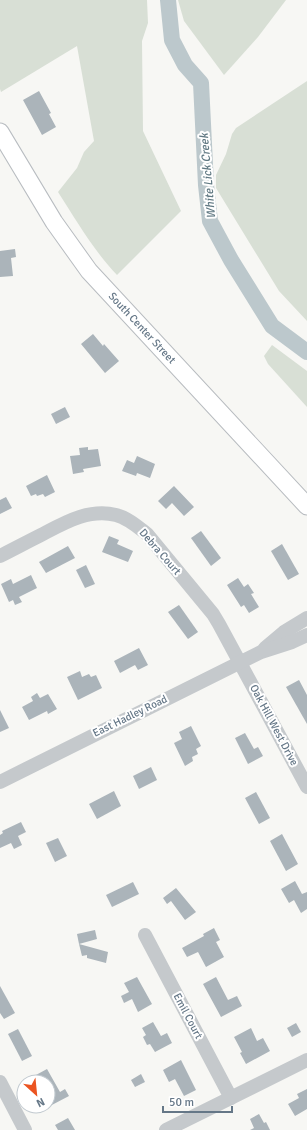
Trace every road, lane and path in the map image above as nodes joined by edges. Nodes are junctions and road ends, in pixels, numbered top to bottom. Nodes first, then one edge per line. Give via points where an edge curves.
1 (0, 132) edge
2 (307, 506) edge
3 (0, 556) edge
4 (307, 618) edge
5 (307, 635) edge
6 (261, 652) junction
7 (240, 662) junction
8 (301, 763) edge
9 (0, 782) edge
10 (307, 787) edge
11 (145, 935) dead end
12 (307, 1060) edge
13 (0, 1082) edge
14 (232, 1098) junction
15 (25, 1130) edge
16 (166, 1130) edge

1 - 2 main road, South Center Street via 54,222 89,271
3 - 7 street, Debra Court via 70,520 98,514 124,518 147,534 213,614
4 - 6 street, East Hadley Road via 284,632
5 - 6 street, East Hadley Road
6 - 7 street, East Hadley Road
7 - 8 street, Oak Hill West Drive
7 - 9 street, East Hadley Road
8 - 10 street, Oak Hill West Drive
11 - 14 street, Emil Court
12 - 14 street
13 - 15 street
14 - 16 street

